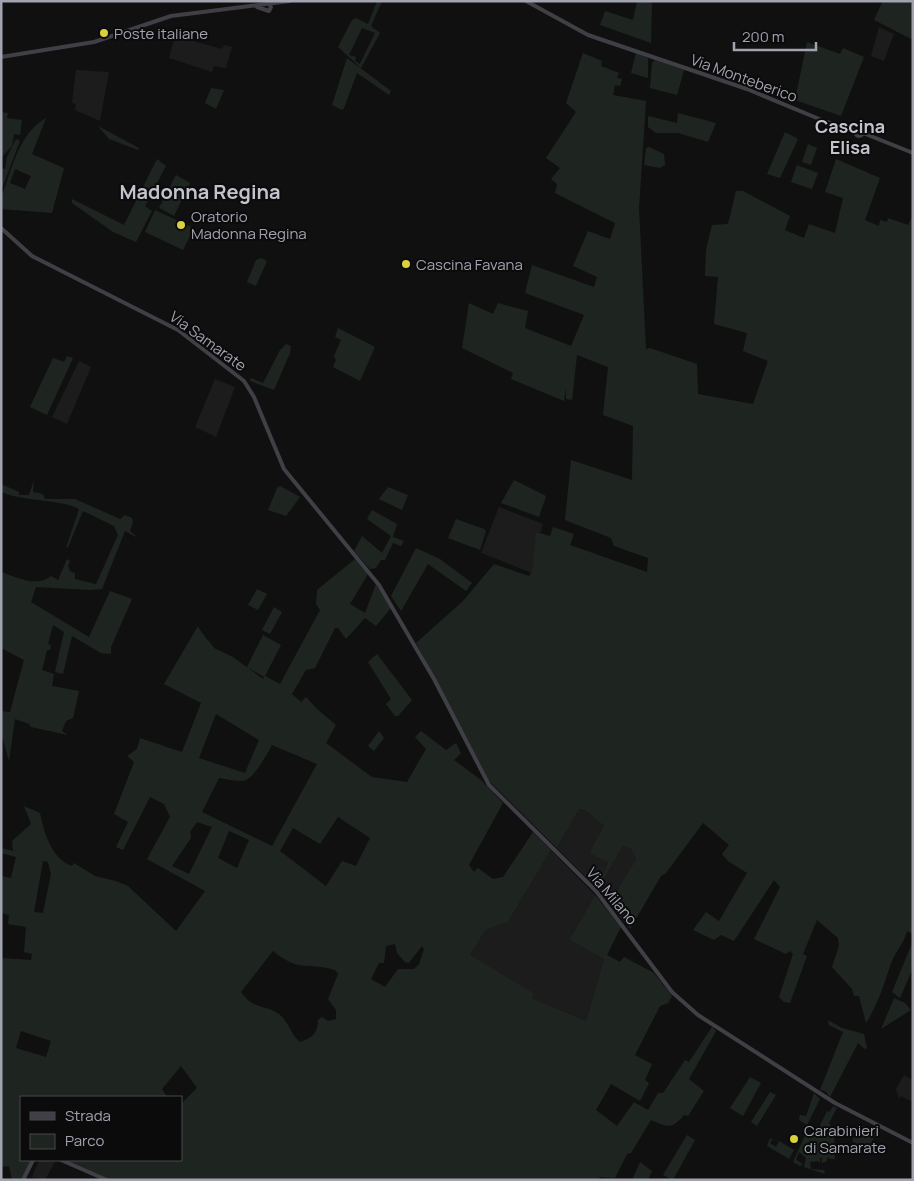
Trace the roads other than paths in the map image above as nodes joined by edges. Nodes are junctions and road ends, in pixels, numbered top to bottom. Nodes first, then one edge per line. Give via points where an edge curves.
1 (290, 1) edge
2 (526, 1) edge
3 (285, 2) edge
4 (268, 5) junction
5 (255, 6) junction
6 (1, 57) edge
7 (913, 153) edge
8 (1, 228) edge
9 (377, 581) joint
10 (913, 1143) edge
11 (32, 1161) edge
12 (63, 1161) edge
13 (23, 1180) edge
14 (107, 1180) edge

1 - 3 street
2 - 7 street, Via Monteberico via 578,30 747,89 824,121 855,131 861,128 863,133
3 - 4 street
4 - 5 street
4 - 5 street via 269,11
5 - 6 street via 171,16 91,42
8 - 9 street, Via Samarate via 31,256 178,330 245,382 274,451 289,477
9 - 10 street, Via Milano via 434,679 489,786 600,896 685,1006 835,1103
11 - 13 street
12 - 14 street

